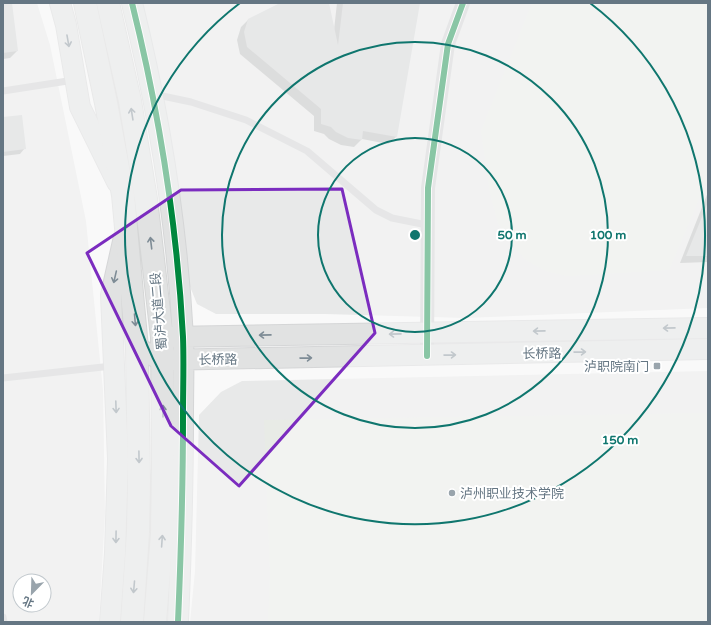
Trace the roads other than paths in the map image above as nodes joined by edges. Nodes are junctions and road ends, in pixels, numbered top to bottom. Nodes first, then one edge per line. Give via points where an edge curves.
1 (60, 3) edge
2 (85, 3) edge
3 (108, 3) edge
4 (132, 3) edge
5 (463, 3) edge
6 (75, 80) junction
7 (3, 91) edge
8 (151, 93) junction
9 (123, 195) junction
10 (427, 225) junction
11 (127, 226) junction
12 (708, 328) edge
13 (426, 333) junction
14 (172, 337) junction
15 (137, 348) junction
16 (708, 350) edge
17 (427, 356) junction
18 (173, 360) junction
19 (115, 365) junction
20 (3, 378) edge
21 (3, 617) edge
22 (4, 622) edge
23 (110, 622) edge
24 (132, 622) edge
25 (155, 622) edge
26 (178, 622) edge

1 -> 6 street
2 - 9 highway, 蜀泸大道二段
14 -> 3 highway, 蜀泸大道二段 via 130,101
4 - 8 street
5 - 10 street via 448,44 428,188
6 - 7 lane
6 - 9 street via 80,107
8 - 10 lane via 191,102 246,120 307,151 376,210 392,218
8 - 14 street via 171,210
9 - 11 highway, 蜀泸大道二段
10 - 13 street
11 -> 15 highway, 蜀泸大道二段
11 -> 19 street via 111,295
12 -> 13 street, 长桥路
13 -> 14 street, 长桥路
13 - 17 street
14 - 15 street, 长桥路
14 - 18 highway, 蜀泸大道二段
15 - 18 street, 长桥路
15 -> 24 highway, 蜀泸大道二段 via 139,482
17 -> 16 street, 长桥路
18 -> 17 street, 长桥路
25 -> 18 highway, 蜀泸大道二段 via 162,534 163,468
18 - 26 street via 183,496
19 - 20 lane
19 -> 23 street via 118,459
21 - 22 lane

